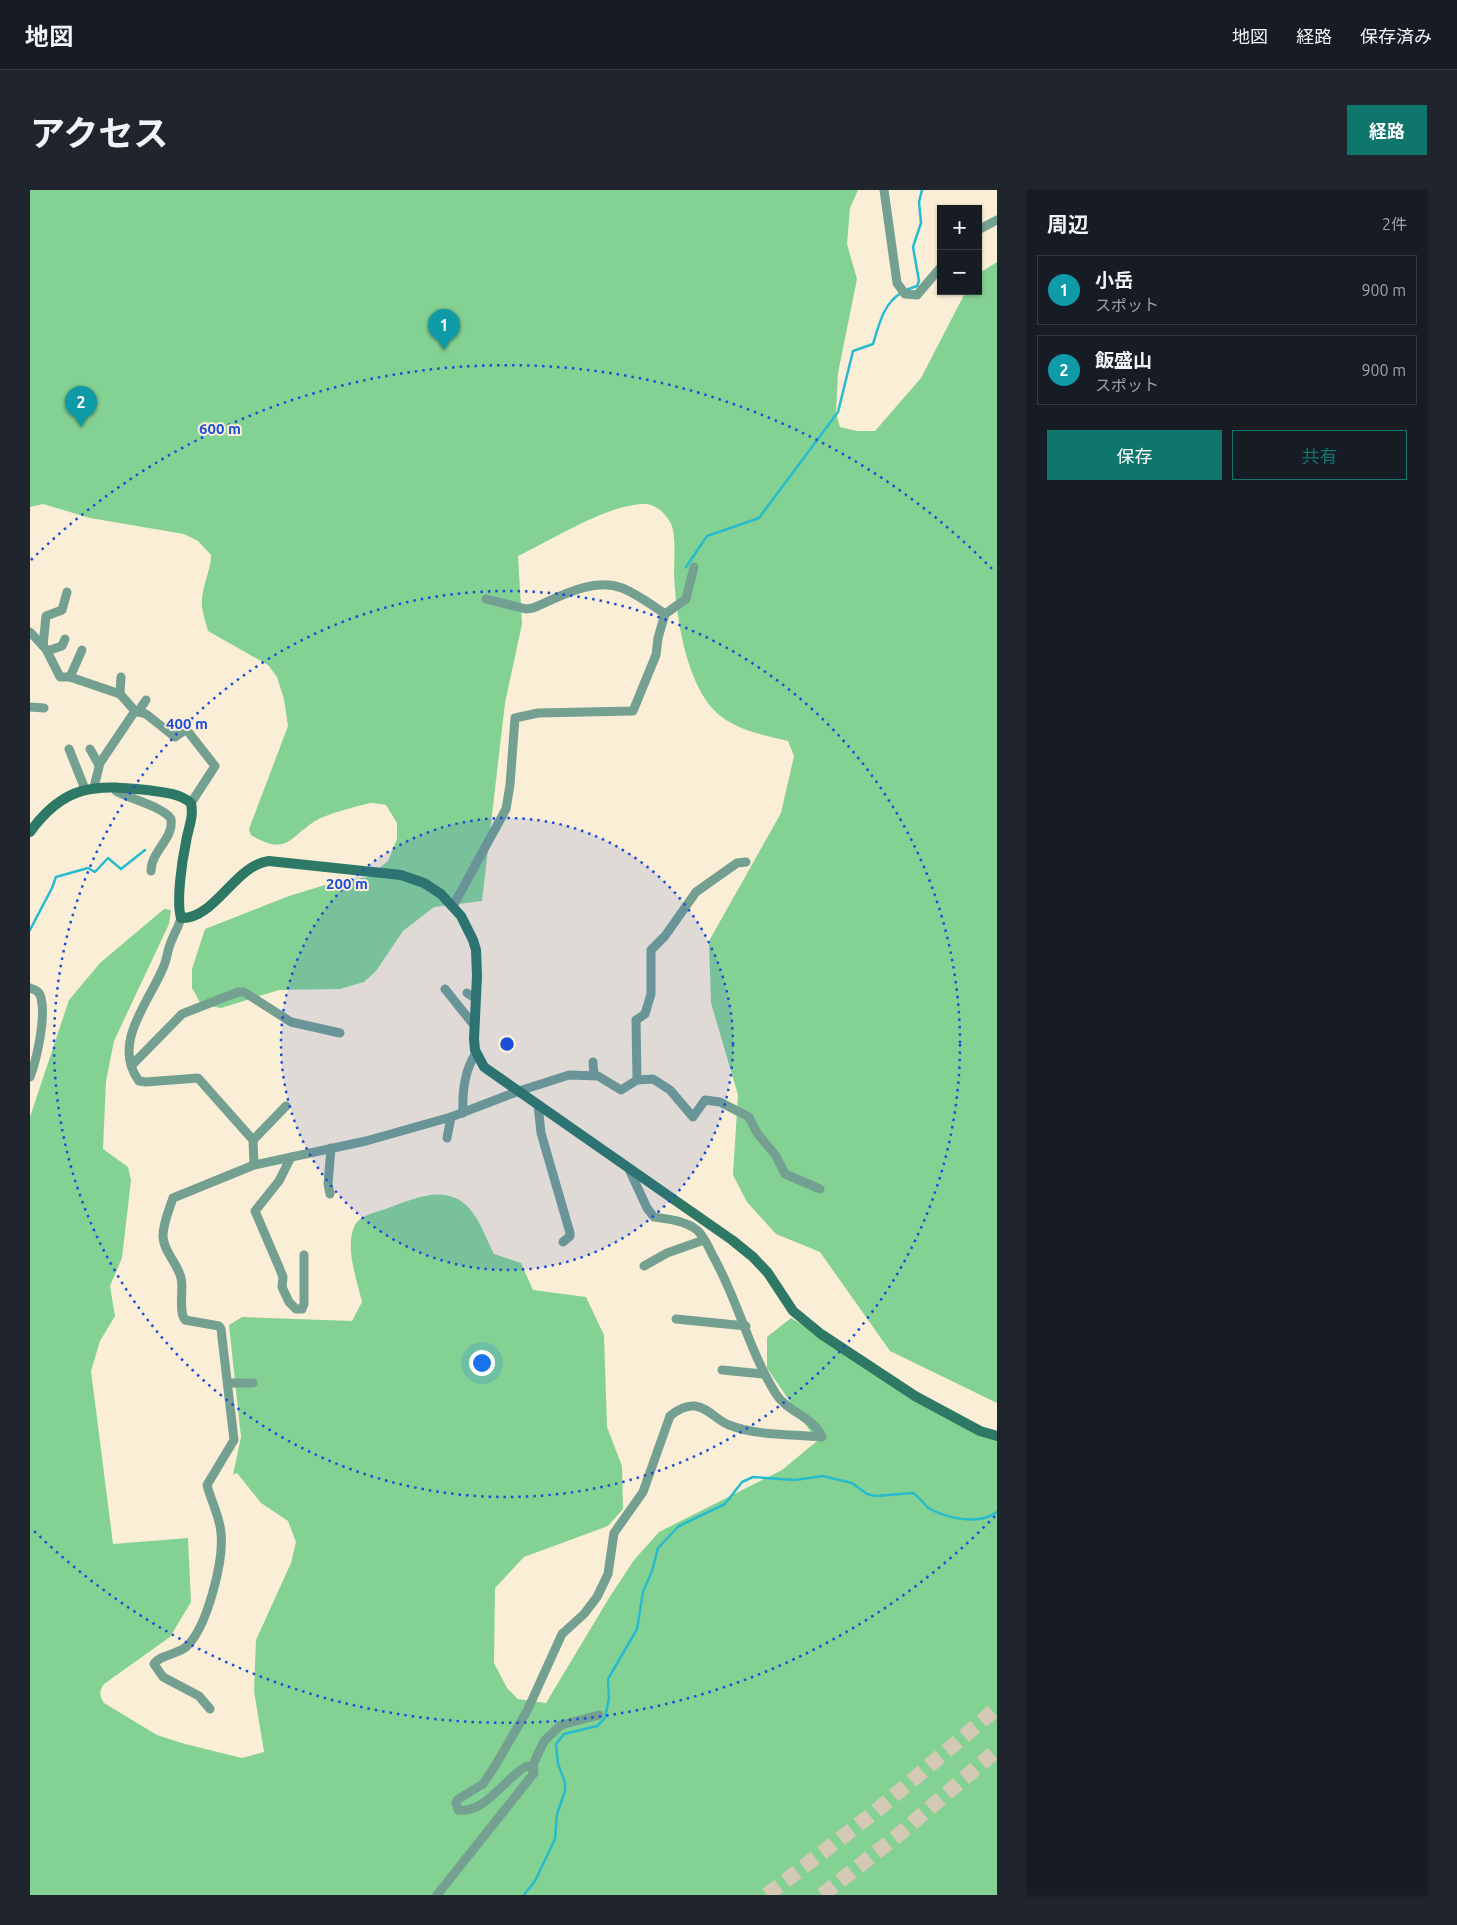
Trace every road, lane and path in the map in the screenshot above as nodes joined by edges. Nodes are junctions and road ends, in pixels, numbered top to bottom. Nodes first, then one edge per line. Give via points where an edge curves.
1 (884, 190) edge
2 (997, 220) edge
3 (982, 228) edge
4 (937, 272) edge
5 (694, 567) dead end
6 (67, 592) dead end
7 (486, 599) dead end
8 (665, 614) junction
9 (30, 632) edge
10 (65, 639) dead end
11 (45, 649) junction
12 (82, 650) dead end
13 (70, 677) junction
14 (120, 677) dead end
15 (120, 694) junction
16 (146, 700) dead end
17 (30, 707) edge
18 (44, 708) dead end
19 (136, 712) junction
20 (69, 749) dead end
21 (90, 749) dead end
22 (99, 766) junction
23 (115, 786) junction
24 (89, 788) junction
25 (191, 803) junction
26 (30, 832) edge
27 (746, 862) dead end
28 (151, 871) dead end
29 (454, 906) junction
30 (181, 918) junction
31 (30, 988) edge
32 (448, 996) dead end
33 (473, 1024) junction
34 (340, 1033) dead end
35 (476, 1054) junction
36 (593, 1062) dead end
37 (132, 1065) junction
38 (594, 1075) junction
39 (30, 1077) edge
40 (637, 1080) junction
41 (519, 1091) junction
42 (538, 1105) junction
43 (286, 1106) dead end
44 (463, 1113) junction
45 (451, 1117) junction
46 (447, 1138) dead end
47 (253, 1140) junction
48 (331, 1148) junction
49 (291, 1157) junction
50 (254, 1165) junction
51 (629, 1168) junction
52 (820, 1189) dead end
53 (330, 1194) dead end
54 (704, 1240) junction
55 (563, 1242) dead end
56 (304, 1255) dead end
57 (644, 1266) dead end
58 (676, 1319) dead end
59 (746, 1326) junction
60 (722, 1370) dead end
61 (764, 1374) junction
62 (228, 1383) junction
63 (253, 1383) dead end
64 (997, 1436) edge
65 (210, 1709) dead end
66 (599, 1716) dead end
67 (532, 1767) junction
68 (437, 1895) edge

1 - 4 street via 897,283 903,291 917,295
2 - 3 street
5 - 8 street via 686,599
6 - 11 street via 62,610 46,616
7 - 8 street via 526,609 574,591 612,586 622,588
8 - 29 street via 656,655 633,711 538,713 515,718 506,809
9 - 11 street
10 - 11 street via 62,646
11 - 13 street via 60,678
12 - 13 street
13 - 15 street
14 - 15 street
15 - 19 street
16 - 19 street
17 - 18 street
19 - 22 street
19 - 25 street via 146,714 175,737 186,729 215,766
20 - 24 street
21 - 22 street
22 - 24 street
23 - 24 street
23 - 25 street via 177,795
23 - 28 street via 126,797 164,812 171,819 170,832 152,860
24 - 26 street via 57,804
25 - 30 street via 192,818 179,906
27 - 40 street via 737,863 696,892 651,950 651,994 645,1014 636,1020
29 - 30 street via 430,887 401,875 269,861 253,866 203,910
29 - 33 street via 476,950 471,995
30 - 37 street via 164,967 136,1020 130,1039
31 - 39 street via 41,996 42,1008
32 - 33 street
33 - 35 street
34 - 37 street via 291,1022 244,992 238,992 182,1014
35 - 41 street via 484,1066
35 - 44 street via 469,1063 463,1087
36 - 38 street
37 - 47 street via 139,1081 198,1078
38 - 40 street via 621,1090
38 - 41 street via 570,1075
40 - 52 street via 653,1079 662,1084 678,1097 690,1116 695,1116 705,1100 720,1102 744,1114 776,1156 785,1174
41 - 42 street
41 - 44 street
42 - 51 street
42 - 55 street via 541,1133 570,1234
43 - 47 street
44 - 45 street
45 - 46 street
45 - 48 street
47 - 50 street
48 - 49 street
48 - 53 street
49 - 50 street
49 - 56 street via 255,1211 283,1278 282,1287 296,1309 302,1309 304,1304
50 - 62 street via 173,1198 164,1230 166,1246 181,1276 182,1316 185,1320 219,1326
51 - 54 street via 654,1217 680,1221 697,1231
51 - 64 street via 711,1223 753,1257 768,1273 793,1311 821,1334 915,1396 980,1431
54 - 57 street via 667,1253
54 - 59 street
58 - 59 street
59 - 61 street
60 - 61 street
61 - 67 street via 778,1397 819,1429 822,1437 730,1425 693,1406 670,1416 643,1492 614,1533 608,1574 599,1592 584,1614 562,1634 527,1712 483,1784 457,1800 458,1810 464,1811 488,1800 523,1768
62 - 63 street
62 - 65 street via 234,1440 207,1485 221,1529 219,1566 202,1622 188,1646 154,1664 163,1678 199,1696
66 - 67 street via 561,1725 544,1741
67 - 68 street via 534,1773 526,1785

